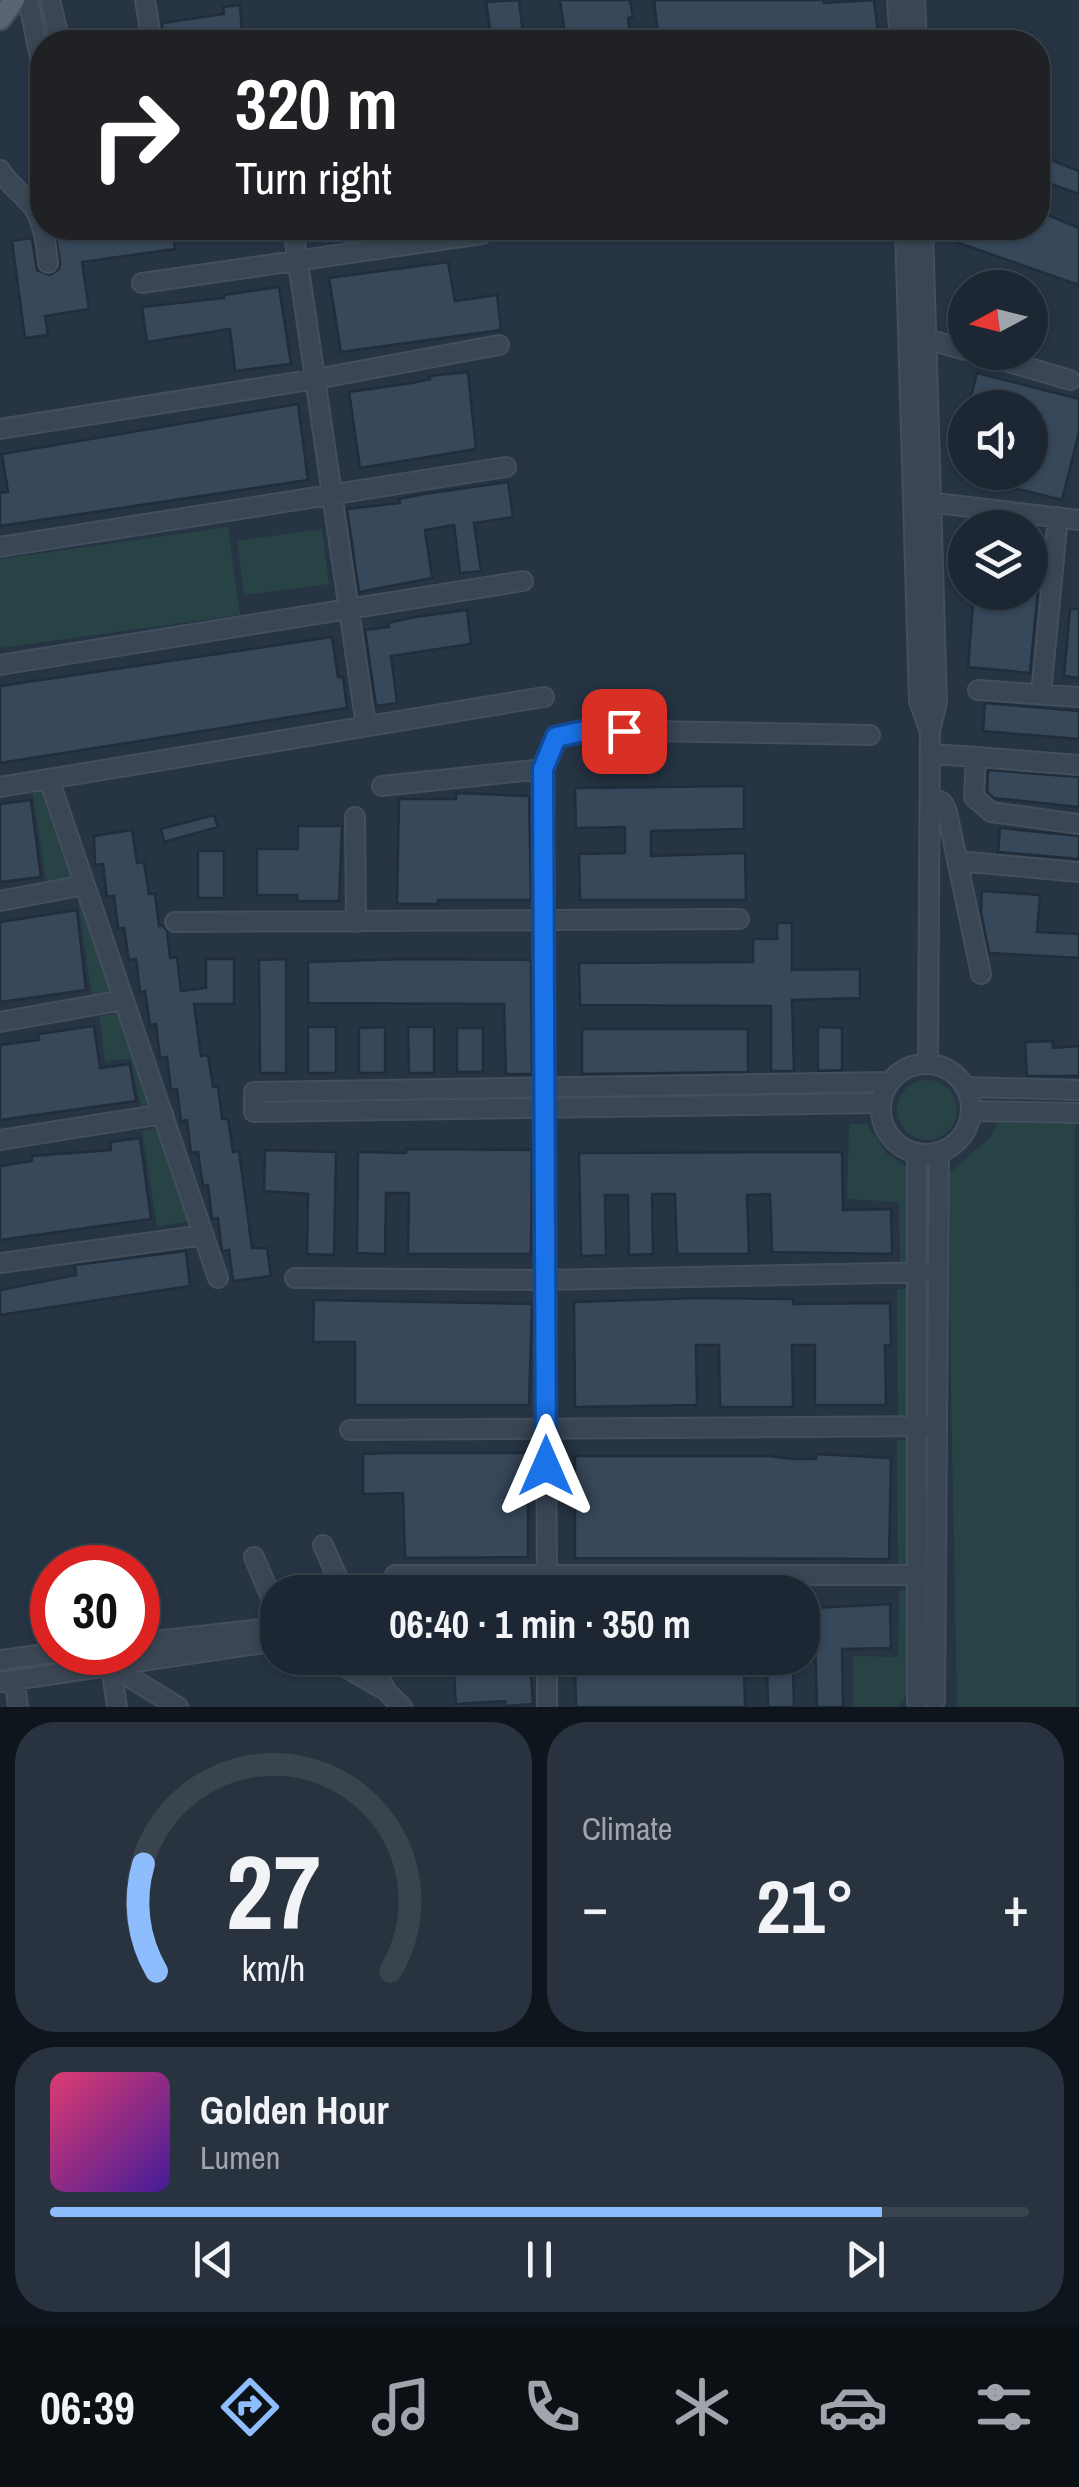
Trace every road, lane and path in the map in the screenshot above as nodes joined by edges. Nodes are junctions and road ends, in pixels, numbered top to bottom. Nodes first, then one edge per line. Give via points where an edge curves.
1 (14, 0) edge
2 (28, 0) edge
3 (50, 0) edge
4 (145, 0) edge
5 (897, 0) edge
6 (915, 0) edge
7 (0, 19) edge
8 (908, 20) junction
9 (34, 30) edge
10 (57, 30) edge
11 (150, 30) edge
12 (904, 30) edge
13 (912, 30) edge
14 (0, 170) edge
15 (30, 205) edge
16 (45, 240) edge
17 (295, 240) edge
18 (440, 240) edge
19 (906, 240) edge
20 (923, 240) edge
21 (298, 260) junction
22 (48, 263) dead end
23 (142, 283) dead end
24 (927, 339) junction
25 (499, 345) dead end
26 (948, 345) edge
27 (1036, 370) edge
28 (316, 379) junction
29 (1070, 380) dead end
30 (0, 429) edge
31 (506, 467) dead end
32 (332, 494) junction
33 (921, 501) junction
34 (1058, 517) junction
35 (1079, 520) edge
36 (0, 548) edge
37 (524, 581) dead end
38 (350, 610) junction
39 (0, 666) edge
40 (978, 690) dead end
41 (1041, 694) junction
42 (544, 698) dead end
43 (1079, 698) edge
44 (366, 726) junction
45 (870, 735) dead end
46 (930, 754) junction
47 (976, 757) junction
48 (1079, 765) edge
49 (543, 769) junction
50 (49, 778) junction
51 (382, 786) dead end
52 (0, 788) edge
53 (932, 797) junction
54 (355, 817) dead end
55 (1079, 824) edge
56 (958, 861) junction
57 (1079, 872) edge
58 (85, 885) junction
59 (0, 901) edge
60 (739, 919) dead end
61 (175, 922) dead end
62 (356, 922) junction
63 (546, 922) junction
64 (981, 974) dead end
65 (123, 1000) junction
66 (0, 1022) edge
67 (928, 1064) junction
68 (889, 1082) junction
69 (966, 1087) junction
70 (546, 1089) junction
71 (1079, 1090) edge
72 (881, 1103) junction
73 (546, 1108) junction
74 (972, 1111) junction
75 (1079, 1113) edge
76 (163, 1114) junction
77 (0, 1140) edge
78 (938, 1154) junction
79 (917, 1155) junction
80 (204, 1235) junction
81 (0, 1263) edge
82 (927, 1272) junction
83 (218, 1278) dead end
84 (295, 1278) dead end
85 (546, 1280) junction
86 (927, 1426) junction
87 (350, 1430) dead end
88 (546, 1430) junction
89 (324, 1545) dead end
90 (254, 1558) dead end
91 (261, 1575) edge
92 (337, 1575) edge
93 (547, 1575) edge
94 (927, 1576) junction
95 (820, 1578) edge
96 (260, 1629) edge
97 (160, 1641) edge
98 (260, 1645) edge
99 (30, 1656) edge
100 (160, 1659) edge
101 (0, 1660) edge
102 (49, 1675) edge
103 (112, 1675) edge
104 (126, 1675) edge
105 (359, 1675) edge
106 (378, 1675) edge
107 (547, 1675) edge
108 (7, 1681) edge
109 (385, 1690) junction
110 (928, 1704) edge
111 (18, 1707) edge
112 (117, 1707) edge
113 (178, 1707) edge
114 (402, 1707) edge
115 (547, 1707) edge

1 - 7 main road
2 - 9 street
3 - 10 street
4 - 11 street
5 - 8 street
6 - 8 street
8 - 12 street
8 - 13 street
14 - 15 street
16 - 22 street
17 - 21 street
18 - 21 street
19 - 33 street
20 - 24 street
21 - 23 street
21 - 28 street
24 - 26 street
24 - 33 street
25 - 28 street
27 - 29 street
28 - 30 street
28 - 32 street
31 - 32 street
32 - 36 street
32 - 38 street
33 - 34 street
33 - 46 street via 937,702
34 - 35 street
34 - 41 street
37 - 38 street
38 - 39 street
38 - 44 street
40 - 41 street
41 - 43 street
42 - 44 street
44 - 50 street
45 - 49 street via 589,730 556,737
46 - 47 street
46 - 53 street
47 - 48 street
47 - 55 street via 974,797 991,812
49 - 51 street
49 - 63 street
50 - 52 street
50 - 58 street
53 - 56 street via 947,812
53 - 67 street
54 - 62 street
56 - 57 street
56 - 64 street
58 - 59 street
58 - 65 street
60 - 63 street
61 - 62 street
62 - 63 street
63 - 70 street
65 - 66 street
65 - 76 street
67 - 68 street
67 - 69 street via 943,1067
68 - 70 street
68 - 72 street
69 - 71 street
69 - 74 street
70 - 73 street
70 - 73 street via 254,1092 254,1112
72 - 73 street
72 - 79 street via 883,1126 896,1145
73 - 85 street
74 - 75 street
74 - 78 street via 968,1130
76 - 77 street
76 - 80 street
78 - 79 street
78 - 82 street
79 - 82 street
80 - 81 street
80 - 83 street
82 - 85 street
82 - 86 street
84 - 85 street
85 - 88 street
86 - 88 street
86 - 94 street
87 - 88 street
88 - 93 street
89 - 92 street
90 - 91 street
94 - 95 street
94 - 110 street
96 - 97 street
98 - 100 street
99 - 101 street
102 - 108 street
103 - 112 street
104 - 113 street
105 - 109 street
106 - 109 street
107 - 115 street
108 - 111 street
109 - 114 street

